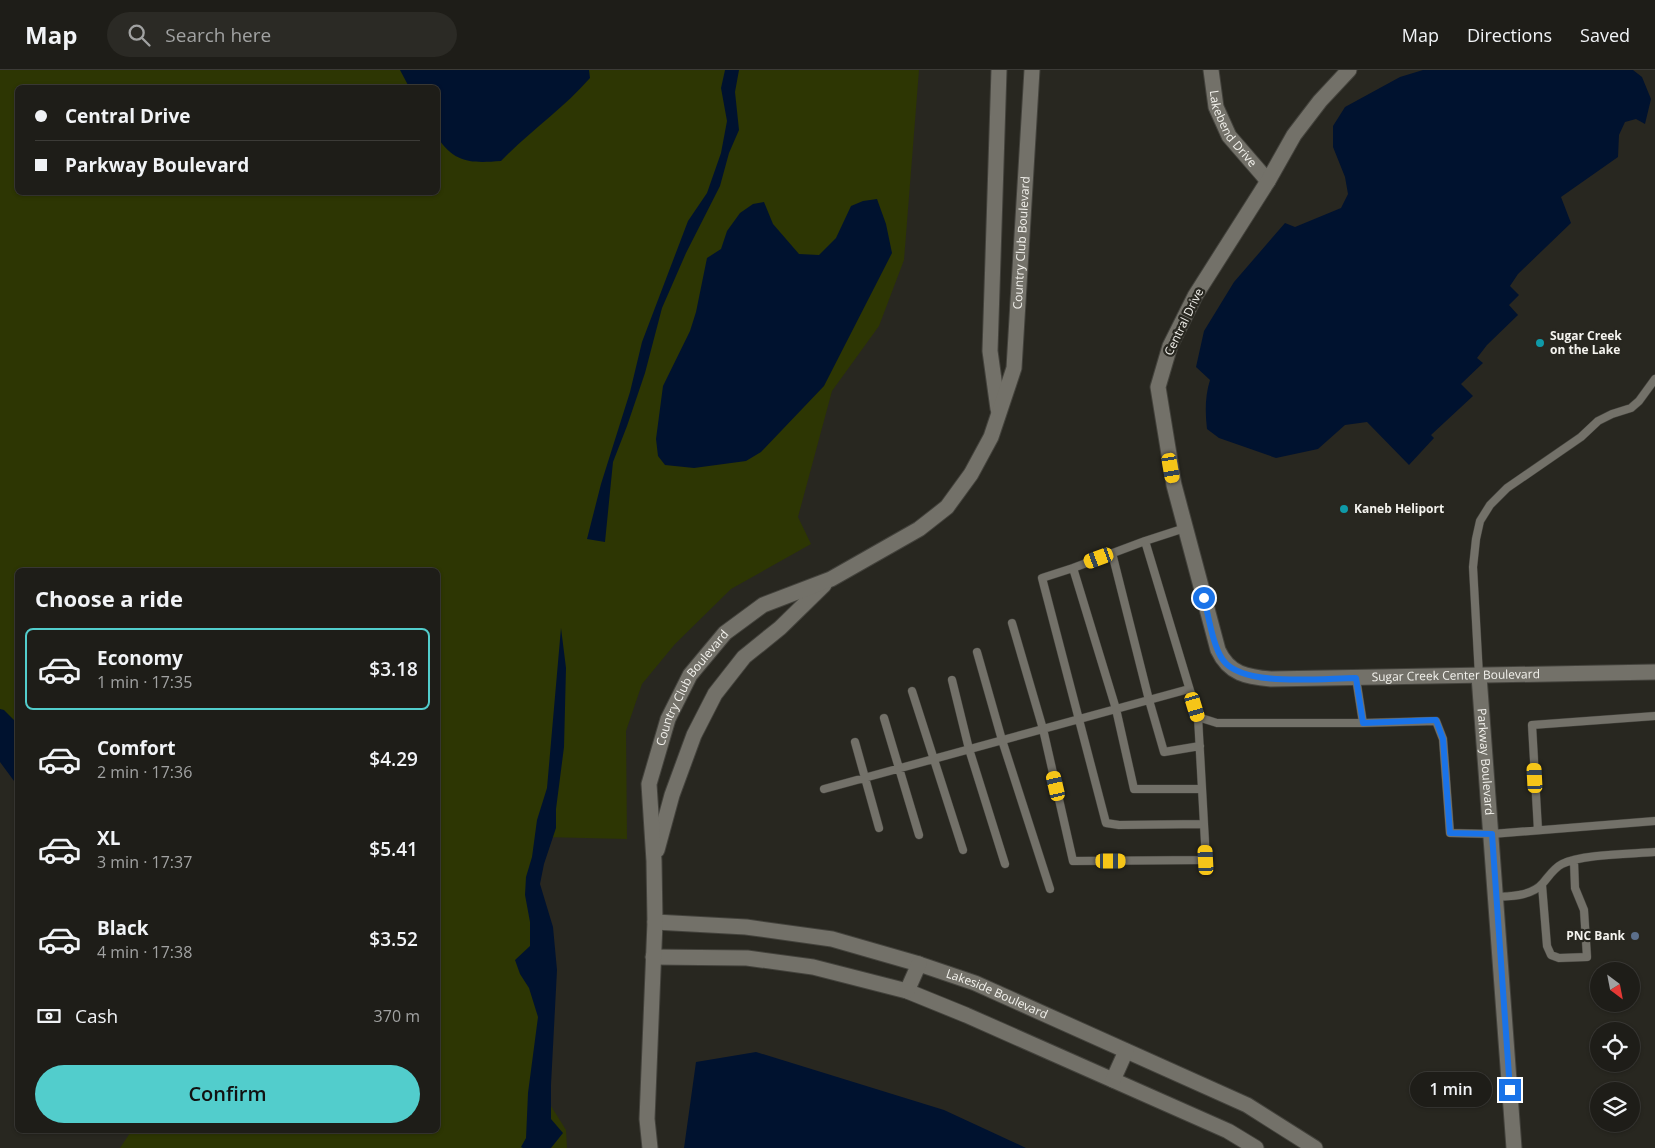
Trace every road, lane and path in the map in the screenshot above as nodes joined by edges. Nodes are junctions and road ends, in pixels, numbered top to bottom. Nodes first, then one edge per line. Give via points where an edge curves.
1 (999, 70) edge
2 (1032, 70) edge
3 (1211, 70) edge
4 (1349, 70) edge
5 (1268, 181) junction
6 (1655, 379) edge
7 (998, 413) junction
8 (1185, 528) junction
9 (1145, 541) junction
10 (1112, 553) junction
11 (1073, 568) junction
12 (831, 579) junction
13 (1012, 623) dead end
14 (977, 652) dead end
15 (1230, 668) joint
16 (1655, 672) edge
17 (1479, 676) junction
18 (1356, 678) junction
19 (952, 680) dead end
20 (1189, 688) junction
21 (912, 691) dead end
22 (1149, 700) junction
23 (1116, 709) junction
24 (1655, 716) edge
25 (1198, 717) junction
26 (884, 718) dead end
27 (1079, 719) junction
28 (1363, 723) junction
29 (1043, 729) junction
30 (1002, 740) junction
31 (855, 742) dead end
32 (1200, 746) junction
33 (969, 749) junction
34 (933, 759) junction
35 (899, 769) junction
36 (864, 778) junction
37 (824, 789) dead end
38 (1202, 789) junction
39 (1655, 821) edge
40 (1204, 824) junction
41 (879, 828) dead end
42 (1538, 830) junction
43 (1492, 834) junction
44 (919, 836) dead end
45 (963, 850) dead end
46 (1655, 852) edge
47 (654, 861) junction
48 (1574, 861) junction
49 (1005, 864) dead end
50 (1542, 885) junction
51 (1050, 889) dead end
52 (1496, 897) junction
53 (654, 922) junction
54 (653, 957) junction
55 (919, 964) junction
56 (907, 992) junction
57 (1126, 1051) junction
58 (1114, 1080) junction
59 (650, 1148) edge
60 (1256, 1148) edge
61 (1315, 1148) edge
62 (1514, 1148) edge

1 - 7 street, Country Club Boulevard via 990,351
2 - 7 street, Country Club Boulevard via 1014,368
3 - 5 street, Lakebend Drive via 1216,107 1229,136
4 - 5 street, Central Drive via 1294,135
5 - 8 street, Central Drive via 1195,296 1170,346 1158,387 1174,485
6 - 17 lane via 1631,408 1598,421 1507,488 1480,521 1473,567
7 - 12 street, Country Club Boulevard via 992,437 947,507 919,529
8 - 9 lane
8 - 15 street, Central Drive via 1218,650
9 - 10 lane
9 - 20 lane
10 - 11 lane
10 - 22 lane
11 - 23 lane
11 - 27 lane via 1042,578
12 - 47 street, Country Club Boulevard via 744,657 715,694 694,735 672,795
12 - 47 street, Country Club Boulevard via 764,605 725,633 690,675 668,719 649,784
13 - 29 lane
14 - 30 lane
15 - 18 street, Sugar Creek Center Boulevard via 1256,678
16 - 17 street, Sugar Creek Center Boulevard
17 - 18 street, Sugar Creek Center Boulevard
17 - 43 street, Parkway Boulevard
18 - 28 lane
19 - 33 lane
20 - 22 lane
20 - 25 lane
21 - 34 lane
22 - 23 lane
22 - 32 lane via 1164,752
23 - 27 lane
23 - 38 lane via 1134,789
24 - 42 lane via 1532,725
25 - 28 lane via 1217,723
25 - 32 lane
26 - 35 lane
27 - 29 lane
27 - 40 lane via 1106,823
28 - 43 lane via 1436,720 1443,739 1450,833
29 - 30 lane
29 - 40 lane via 1073,861 1206,860
30 - 33 lane
30 - 51 lane
31 - 36 lane
32 - 38 lane
33 - 34 lane
33 - 49 lane
34 - 35 lane
34 - 45 lane
35 - 36 lane
35 - 44 lane
36 - 37 lane
36 - 41 lane
38 - 40 lane
39 - 42 lane
42 - 43 lane
43 - 52 street, Parkway Boulevard
46 - 48 lane
47 - 53 street, Country Club Boulevard
48 - 50 lane via 1563,864
48 - 50 lane via 1575,888 1584,910 1587,957 1559,958 1551,955 1547,946
50 - 52 lane via 1526,894
52 - 62 street, Parkway Boulevard
53 - 54 street, Country Club Boulevard
53 - 55 street, Lakeside Boulevard via 746,927 832,939
54 - 56 street via 747,958 813,968
54 - 59 street, Country Club Boulevard via 647,1119
55 - 56 street
55 - 57 street, Lakeside Boulevard via 975,983
56 - 58 street
57 - 58 street
57 - 61 street, Lakeside Boulevard via 1247,1106
58 - 60 street via 1228,1130

